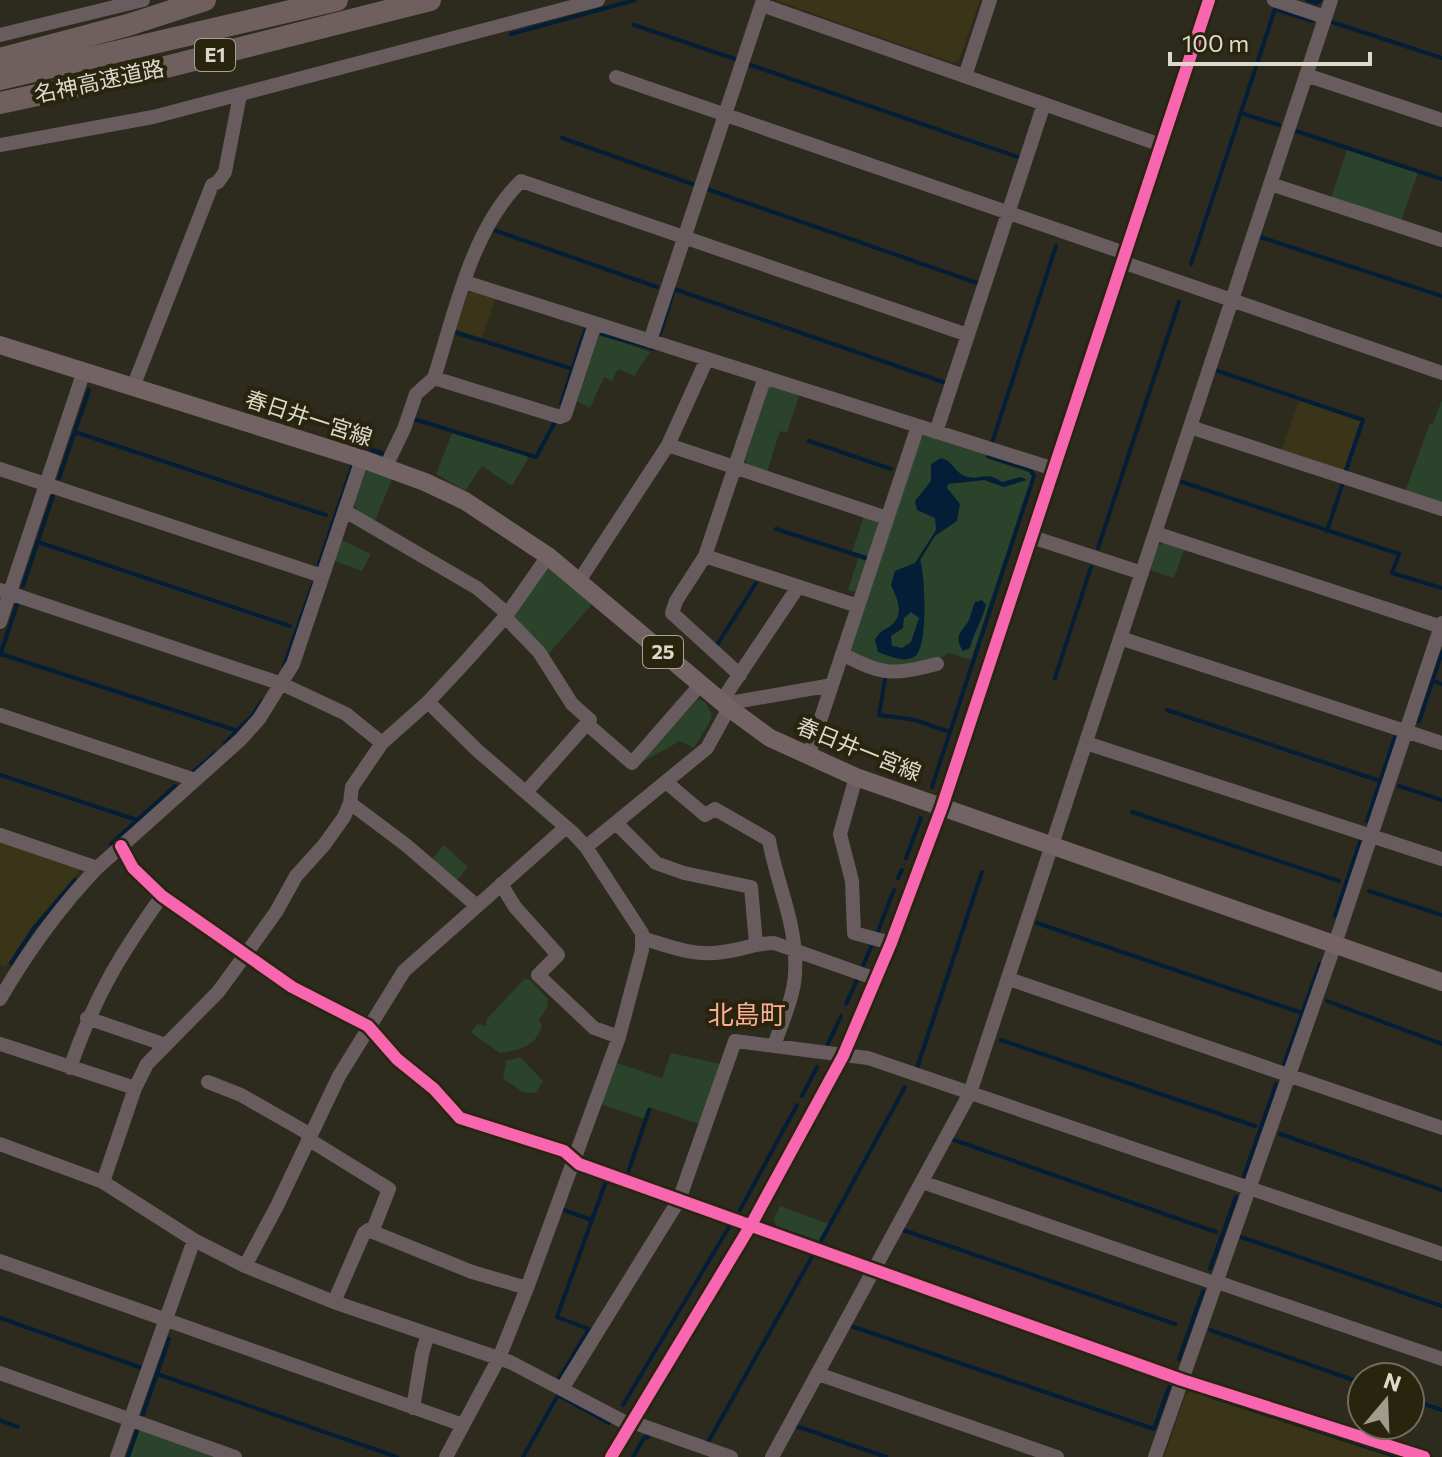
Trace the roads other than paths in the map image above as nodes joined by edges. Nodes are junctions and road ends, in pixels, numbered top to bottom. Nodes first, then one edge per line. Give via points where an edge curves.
1 (143, 0) edge
2 (205, 0) edge
3 (337, 0) edge
4 (429, 0) edge
5 (598, 0) edge
6 (990, 0) edge
7 (1209, 0) edge
8 (1274, 0) edge
9 (1331, 0) edge
10 (762, 2) edge
11 (1325, 17) junction
12 (0, 35) edge
13 (0, 59) edge
14 (1306, 75) junction
15 (965, 76) junction
16 (616, 77) dead end
17 (0, 79) edge
18 (240, 95) junction
19 (0, 103) edge
20 (1044, 104) junction
21 (725, 115) junction
22 (1442, 120) edge
23 (0, 145) edge
24 (1161, 145) junction
25 (1270, 184) junction
26 (1008, 212) junction
27 (684, 238) junction
28 (1442, 240) edge
29 (1124, 258) junction
30 (465, 282) junction
31 (1232, 300) junction
32 (595, 324) junction
33 (968, 335) junction
34 (650, 341) junction
35 (0, 345) edge
36 (707, 359) junction
37 (84, 371) junction
38 (1442, 373) edge
39 (765, 377) junction
40 (434, 378) junction
41 (133, 387) junction
42 (918, 426) junction
43 (1190, 427) junction
44 (936, 432) junction
45 (668, 445) junction
46 (362, 459) junction
47 (735, 467) junction
48 (385, 468) junction
49 (0, 469) edge
50 (1054, 469) junction
51 (46, 485) junction
52 (1442, 509) edge
53 (345, 511) junction
54 (887, 518) junction
55 (1155, 533) junction
56 (1032, 537) junction
57 (548, 556) junction
58 (705, 556) junction
59 (1142, 573) junction
60 (322, 576) junction
61 (579, 581) junction
62 (798, 587) junction
63 (5, 591) edge
64 (858, 606) junction
65 (506, 616) junction
66 (0, 622) edge
67 (1442, 625) edge
68 (1120, 638) junction
69 (842, 654) junction
70 (937, 664) dead end
71 (740, 675) junction
72 (282, 684) junction
73 (701, 684) junction
74 (832, 685) junction
75 (428, 702) junction
76 (725, 705) junction
77 (0, 715) edge
78 (587, 724) junction
79 (1406, 731) junction
80 (382, 743) junction
81 (1086, 743) junction
82 (1442, 743) edge
83 (808, 757) junction
84 (856, 777) junction
85 (195, 780) junction
86 (666, 782) junction
87 (526, 792) junction
88 (350, 803) junction
89 (942, 807) junction
90 (616, 823) junction
91 (565, 828) junction
92 (0, 835) edge
93 (1371, 836) junction
94 (1052, 845) junction
95 (121, 846) junction
96 (586, 847) junction
97 (1442, 859) edge
98 (97, 868) junction
99 (501, 884) junction
100 (162, 896) junction
101 (477, 906) junction
102 (642, 938) junction
103 (891, 943) junction
104 (756, 944) junction
105 (1335, 944) junction
106 (793, 949) junction
107 (246, 954) junction
108 (7, 974) edge
109 (876, 979) junction
110 (1009, 979) junction
111 (1442, 982) edge
112 (0, 999) edge
113 (87, 1018) junction
114 (368, 1026) junction
115 (619, 1037) junction
116 (0, 1044) edge
117 (166, 1045) junction
118 (774, 1046) junction
119 (843, 1056) junction
120 (70, 1068) junction
121 (1288, 1077) junction
122 (208, 1082) dead end
123 (135, 1088) junction
124 (970, 1093) junction
125 (1442, 1128) edge
126 (310, 1137) junction
127 (0, 1144) edge
128 (573, 1158) junction
129 (103, 1182) junction
130 (922, 1182) junction
131 (1249, 1189) junction
132 (679, 1200) junction
133 (751, 1225) junction
134 (372, 1232) junction
135 (194, 1240) junction
136 (1442, 1254) edge
137 (0, 1261) edge
138 (245, 1266) junction
139 (875, 1270) junction
140 (1217, 1283) junction
141 (527, 1288) junction
142 (334, 1302) junction
143 (165, 1320) junction
144 (428, 1334) junction
145 (499, 1358) junction
146 (1442, 1359) edge
147 (0, 1373) edge
148 (818, 1374) junction
149 (1182, 1380) junction
150 (562, 1389) junction
151 (413, 1408) junction
152 (130, 1419) junction
153 (631, 1424) junction
154 (463, 1425) junction
155 (710, 1454) edge
156 (117, 1457) edge
157 (235, 1457) edge
158 (446, 1457) edge
159 (611, 1457) edge
160 (731, 1457) edge
161 (772, 1457) edge
162 (1057, 1457) edge
163 (1155, 1457) edge
164 (1424, 1457) edge

1 - 12 street
2 - 13 highway
3 - 17 highway, 名神高速道路 / E1
4 - 19 highway, 名神高速道路 / E1
5 - 18 street
6 - 15 street
7 - 24 street
8 - 11 street
9 - 11 street
10 - 15 street
10 - 21 street
11 - 14 street
14 - 22 street
14 - 25 street
15 - 20 street
16 - 21 street
18 - 23 street
18 - 41 street via 225,172 212,185
20 - 24 street
20 - 26 street
21 - 26 street
21 - 27 street
24 - 29 street
25 - 28 street
25 - 31 street
26 - 29 street
26 - 33 street
27 - 30 street via 521,181 488,223
27 - 33 street
27 - 34 street
29 - 31 street
29 - 50 street
30 - 32 street
30 - 40 street
31 - 38 street
31 - 43 street
32 - 34 street
32 - 40 street via 560,417
33 - 44 street
34 - 36 street
35 - 37 main road, 春日井一宮線 / 25
36 - 39 street
36 - 45 street
37 - 41 main road, 春日井一宮線 / 25
37 - 51 street
39 - 42 street
39 - 47 street
40 - 48 street via 416,394
41 - 46 main road, 春日井一宮線 / 25
42 - 44 street
42 - 54 street
43 - 52 street
43 - 55 street
44 - 50 street
45 - 47 street
45 - 61 street
46 - 48 main road, 春日井一宮線 / 25
46 - 53 street
47 - 54 street
47 - 58 street
48 - 57 main road, 春日井一宮線 / 25 via 465,501
49 - 51 street
50 - 56 street
51 - 60 street
51 - 63 street
53 - 60 street
53 - 65 street via 477,588
54 - 64 street
55 - 59 street
55 - 67 street
56 - 59 street
56 - 89 street
57 - 61 main road, 春日井一宮線 / 25
57 - 65 street
58 - 62 street
58 - 71 street via 672,613
59 - 68 street
60 - 72 street
61 - 73 main road, 春日井一宮線 / 25
62 - 64 street
62 - 71 street
63 - 66 street
63 - 72 street
64 - 69 street
65 - 75 street
65 - 78 street via 539,652 572,704 590,720
67 - 79 street
68 - 79 street
68 - 81 street
69 - 70 street via 894,674
69 - 74 street
71 - 76 street
72 - 80 street via 346,714
72 - 85 street via 240,740
73 - 76 main road, 春日井一宮線 / 25
73 - 78 street via 632,763
74 - 76 street
74 - 83 street
75 - 80 street
75 - 87 street
76 - 83 main road, 春日井一宮線 / 25 via 770,738
76 - 86 street via 707,748
77 - 85 street
78 - 87 street
79 - 82 street
79 - 93 street
80 - 88 street via 352,787
81 - 93 street
81 - 94 street
83 - 84 main road, 春日井一宮線 / 25
84 - 89 main road, 春日井一宮線 / 25
84 - 103 street via 840,834 852,881 854,933
85 - 95 street
86 - 90 street
86 - 106 street via 705,815 715,809 769,840 789,909
87 - 91 street
88 - 101 street
88 - 107 street
89 - 94 main road, 春日井一宮線 / 25
89 - 103 street
90 - 96 street
90 - 104 street via 656,863 751,887
91 - 96 street
91 - 99 street
92 - 98 street
93 - 97 street
93 - 105 street
94 - 105 main road, 春日井一宮線 / 25
94 - 110 street
95 - 98 street
95 - 100 street via 133,868
96 - 102 street
98 - 108 street
99 - 101 street
99 - 115 street via 558,955 538,975 594,1028
100 - 107 street
100 - 113 street via 121,954
101 - 114 street via 404,971
102 - 104 street via 690,952 721,953
102 - 115 street
103 - 109 street
104 - 106 street
105 - 111 main road, 春日井一宮線 / 25
105 - 121 street
106 - 109 street
106 - 118 street via 795,976
107 - 114 street via 292,987
107 - 117 street via 218,992
108 - 112 street
109 - 119 street
110 - 121 street
110 - 124 street
113 - 117 street
113 - 120 street
114 - 126 street
114 - 128 street via 460,1118
115 - 128 street
116 - 120 street
117 - 123 street via 147,1064
118 - 119 street
118 - 132 street via 735,1041
119 - 124 street via 868,1058
119 - 133 street
120 - 123 street
121 - 125 street
121 - 131 street
122 - 126 street via 241,1095
123 - 129 street
124 - 130 street
124 - 131 street
126 - 134 street via 389,1189
126 - 138 street
127 - 129 street
128 - 132 street
128 - 141 street
129 - 135 street
130 - 139 street
130 - 140 street
131 - 136 street
131 - 140 street
132 - 133 street
132 - 150 street
133 - 139 street
133 - 153 street
134 - 141 street
134 - 142 street via 364,1233
135 - 138 street
135 - 143 street
137 - 143 street
138 - 142 street
139 - 148 street
139 - 149 street
140 - 146 street
140 - 149 street
141 - 145 street
142 - 144 street
143 - 151 street
143 - 152 street
144 - 145 street
144 - 151 street
145 - 150 street
145 - 154 street
147 - 152 street
148 - 161 street
148 - 162 street
149 - 163 street
149 - 164 street
150 - 153 street
151 - 154 street
152 - 156 street
152 - 157 street
153 - 155 street
153 - 159 street
154 - 158 street
155 - 160 street

